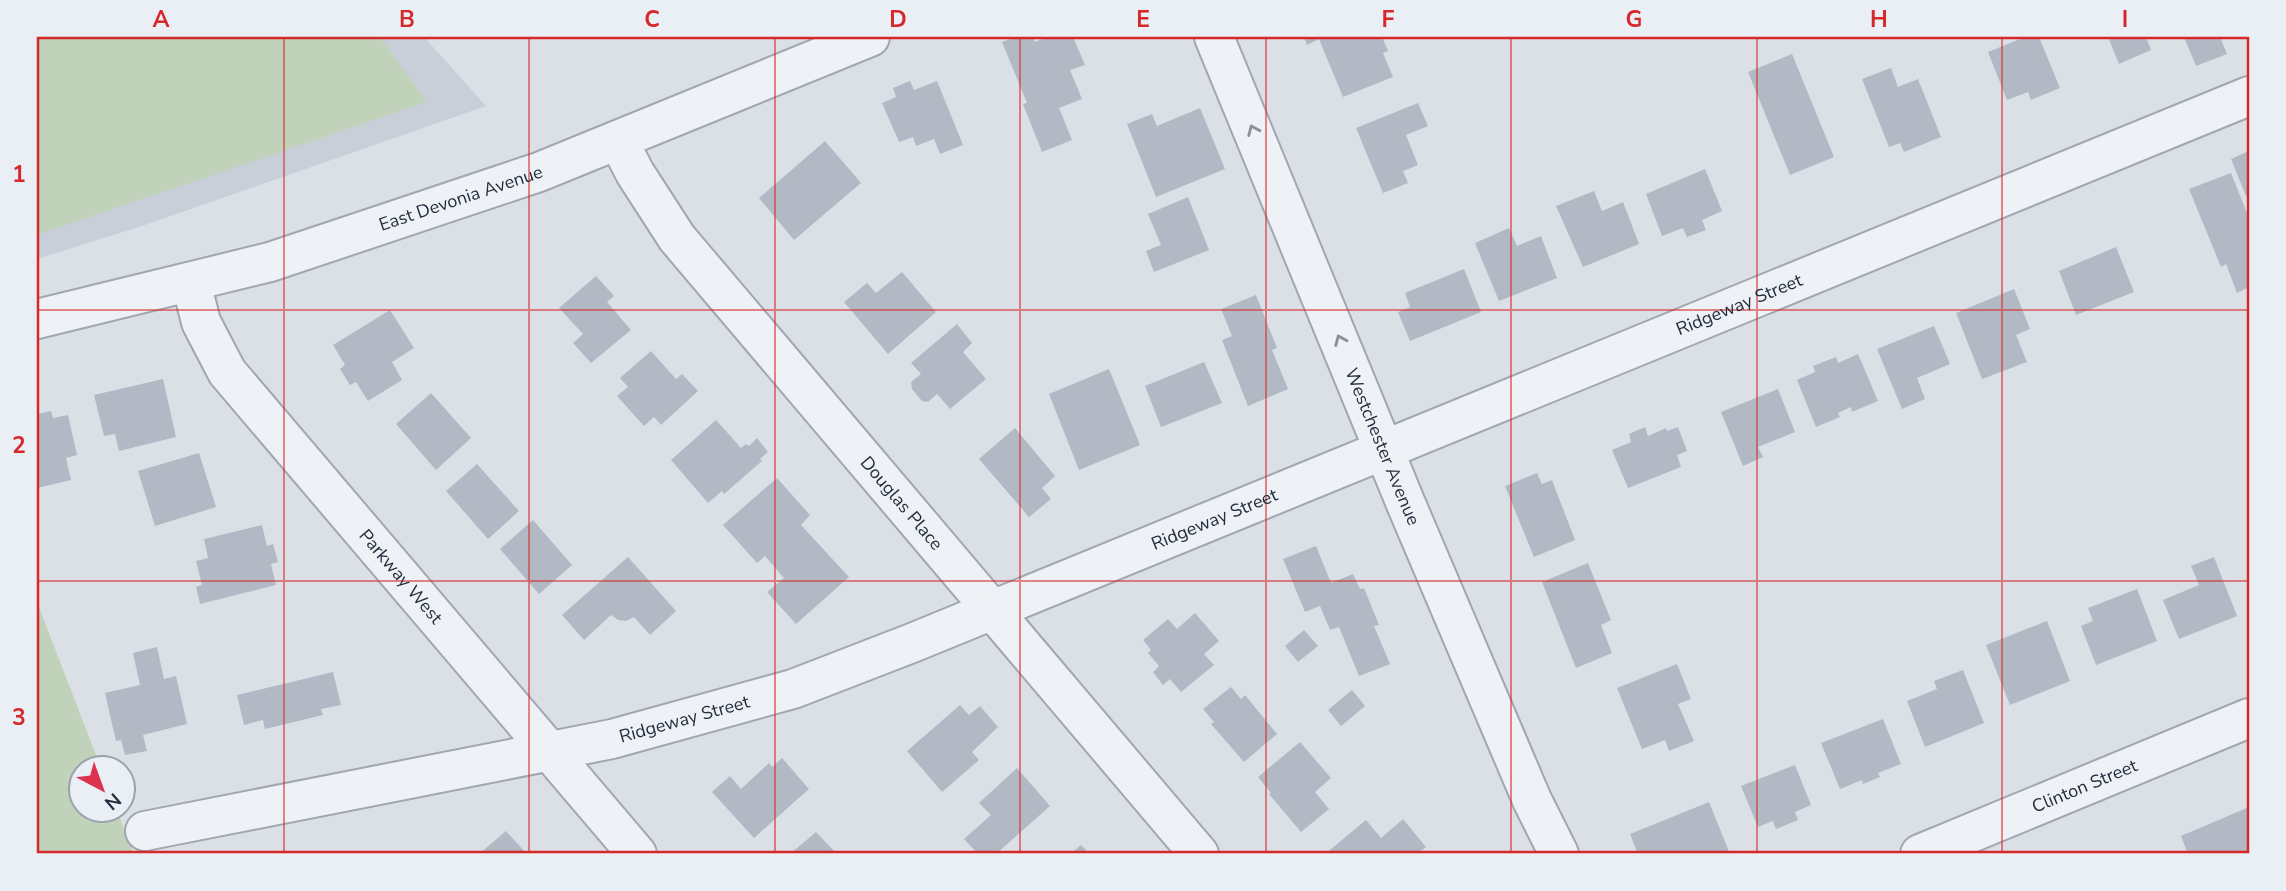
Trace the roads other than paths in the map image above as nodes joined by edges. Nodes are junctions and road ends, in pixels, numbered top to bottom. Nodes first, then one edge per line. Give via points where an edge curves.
1 (870, 37) edge
2 (1214, 37) edge
3 (2249, 96) edge
4 (618, 140) junction
5 (191, 282) junction
6 (37, 319) edge
7 (1385, 449) junction
8 (991, 610) junction
9 (2249, 718) edge
10 (550, 751) junction
11 (145, 831) dead end
12 (637, 854) edge
13 (1199, 854) edge
14 (1559, 854) edge
15 (1920, 854) edge

1 - 4 street, East Devonia Avenue
7 -> 2 street, Westchester Avenue
3 - 7 street, Ridgeway Street
4 - 5 street, East Devonia Avenue via 539,172 270,262
4 - 8 street, Douglas Place via 677,237
5 - 6 street, East Devonia Avenue
5 - 10 street, Parkway West via 201,322 228,372
7 - 8 street, Ridgeway Street
7 - 14 street, Westchester Avenue
8 - 10 street, Ridgeway Street via 793,689 612,739
8 - 13 street, Douglas Place
9 - 15 street, Clinton Street
10 - 11 street, Ridgeway Street
10 - 12 street, Parkway West

